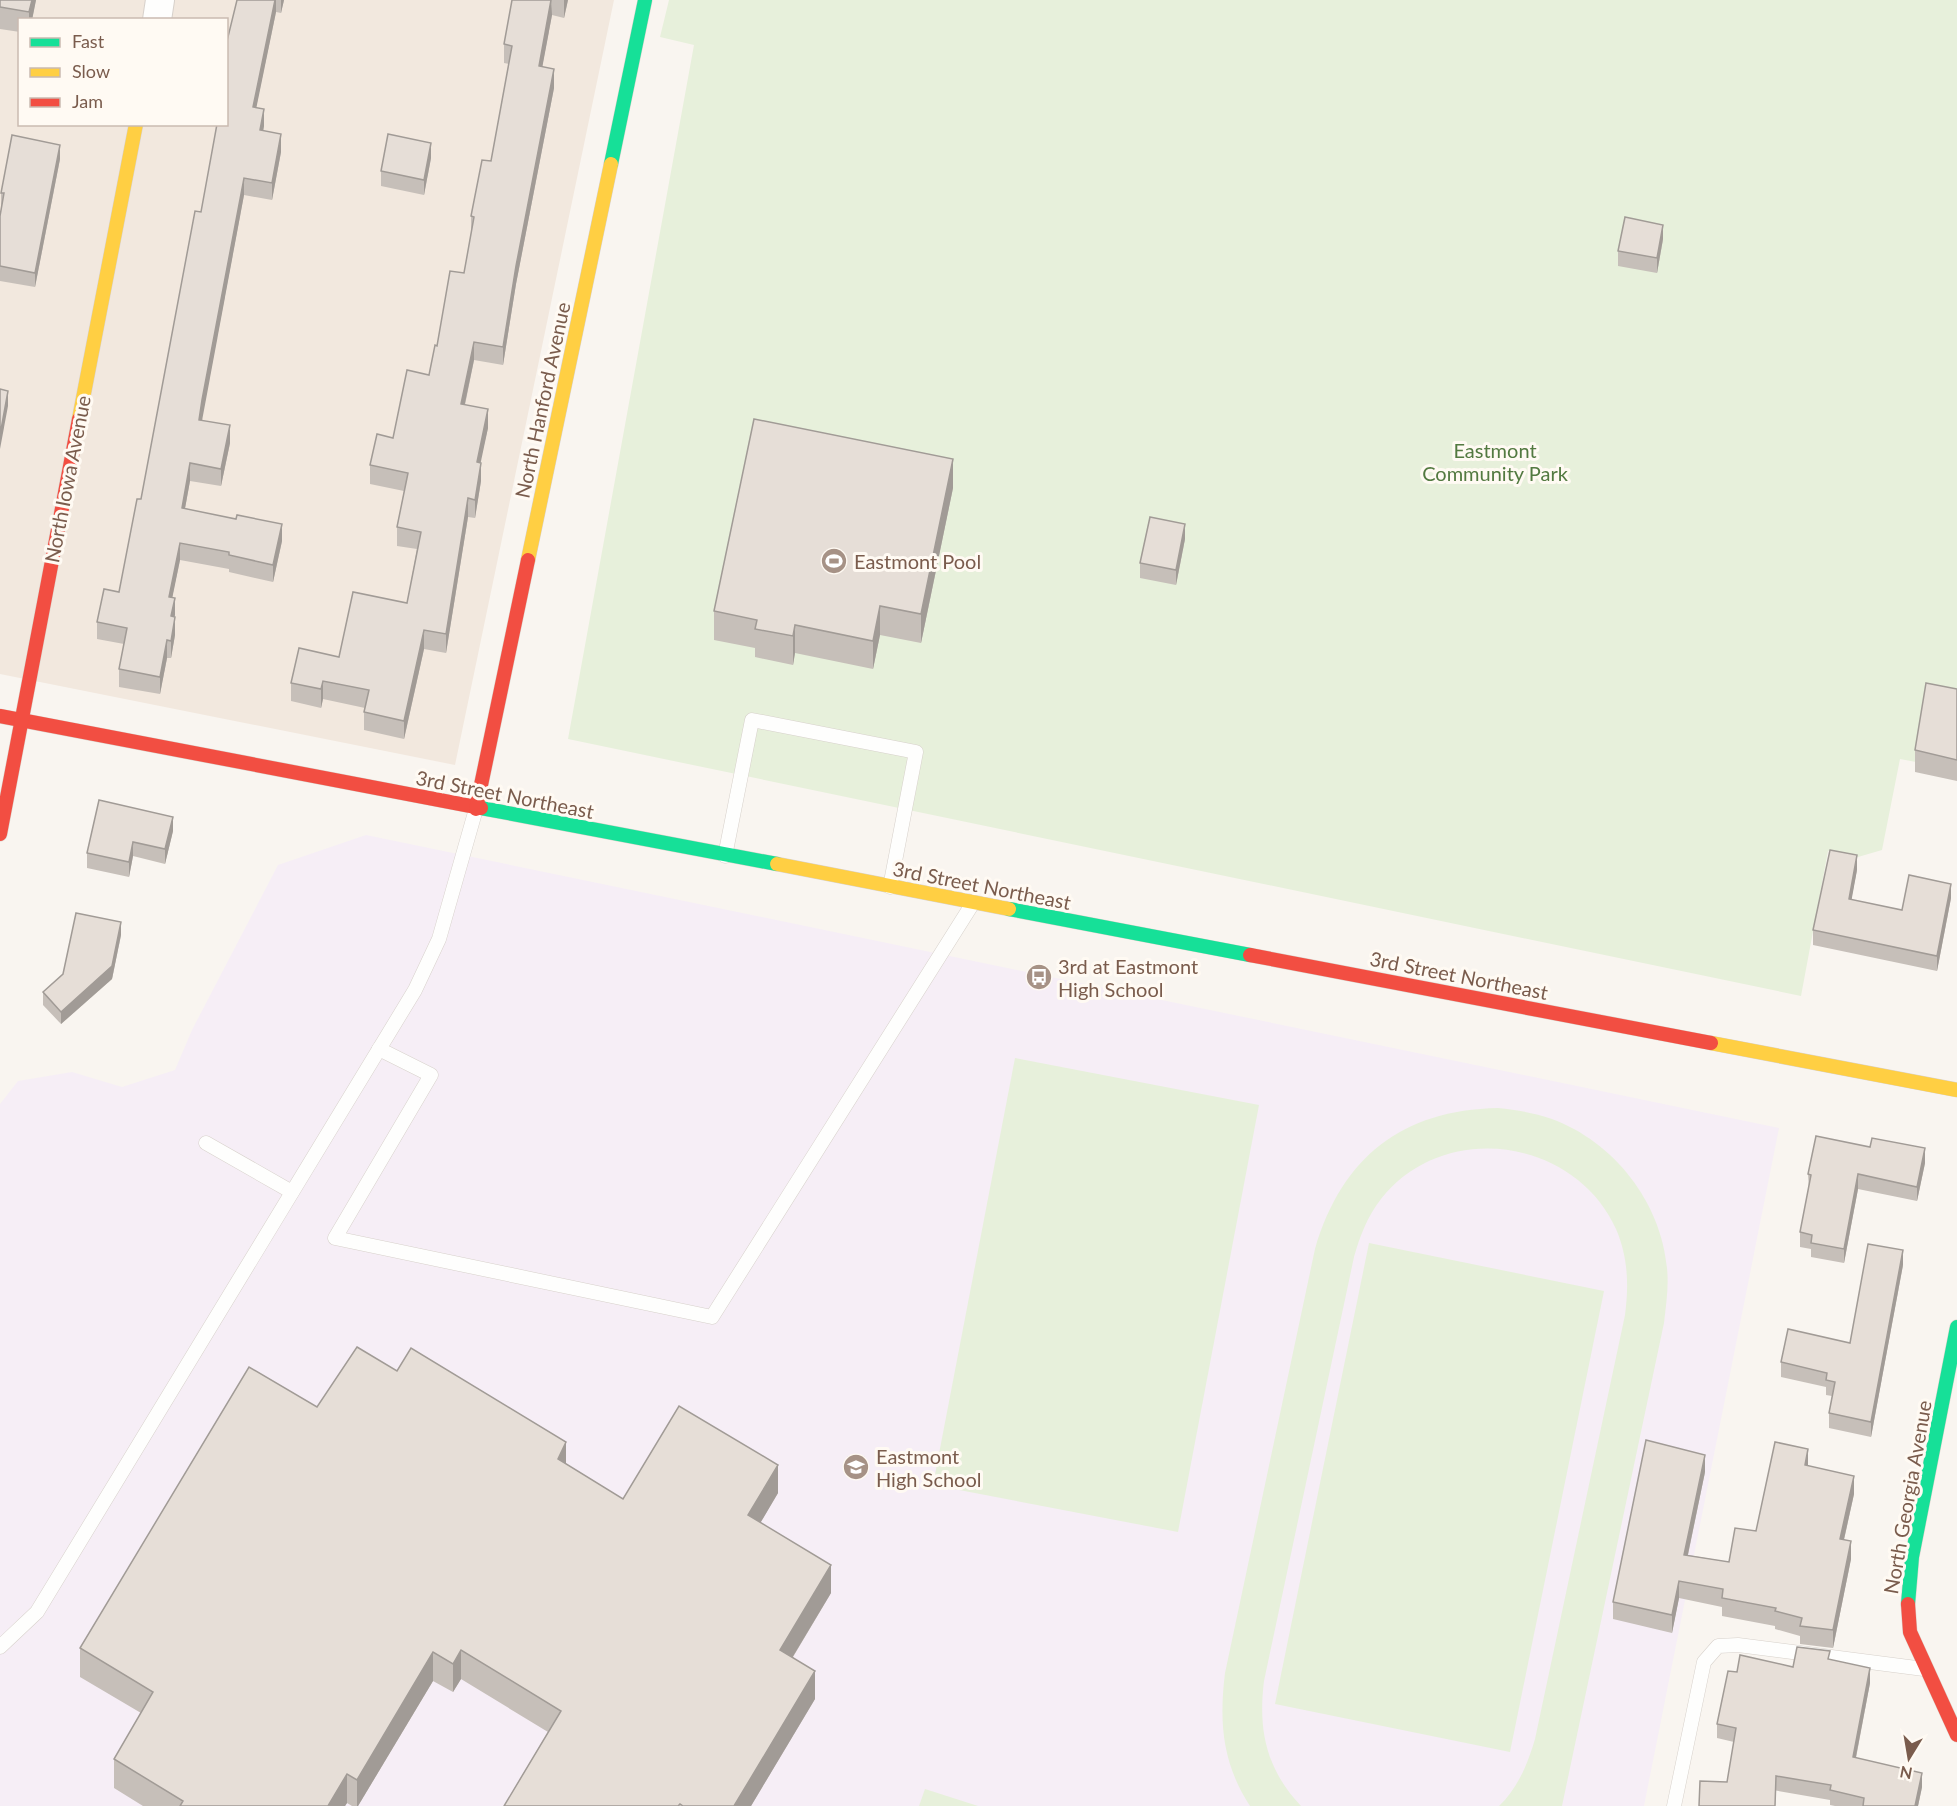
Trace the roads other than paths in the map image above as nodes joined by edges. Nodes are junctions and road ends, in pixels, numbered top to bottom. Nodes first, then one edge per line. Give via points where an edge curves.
1 (160, 0) edge
2 (645, 0) edge
3 (157, 18) edge
4 (136, 126) edge
5 (0, 716) edge
6 (20, 720) junction
7 (476, 808) junction
8 (0, 834) edge
9 (725, 856) junction
10 (890, 887) junction
11 (973, 903) junction
12 (379, 1049) junction
13 (1957, 1090) edge
14 (206, 1143) dead end
15 (292, 1192) junction
16 (1957, 1327) edge
17 (0, 1647) edge
18 (1926, 1669) junction
19 (1957, 1735) edge
20 (1674, 1806) edge

1 - 3 street
2 - 7 street, North Hanford Avenue
4 - 6 street, North Iowa Avenue
5 - 6 street, 3rd Street Northeast
6 - 7 street, 3rd Street Northeast
6 - 8 street, North Iowa Avenue
7 - 9 street, 3rd Street Northeast
7 - 12 lane via 439,939 415,990
9 - 10 street, 3rd Street Northeast
9 - 10 lane via 752,720 916,752
10 - 11 street, 3rd Street Northeast
11 - 12 lane via 712,1317 335,1238 431,1075
11 - 13 street, 3rd Street Northeast
12 - 15 lane
14 - 15 lane
15 - 17 lane via 37,1612
16 - 18 street, North Georgia Avenue via 1912,1557 1910,1632
18 - 19 street, North Georgia Avenue
18 - 20 lane via 1738,1645 1718,1646 1704,1662

